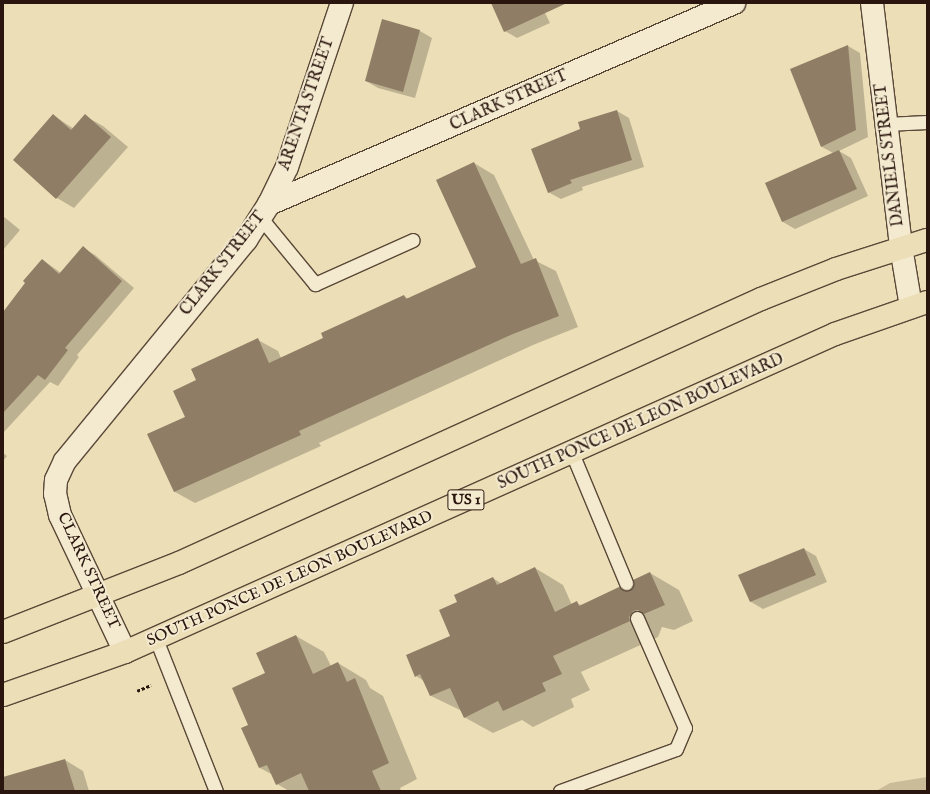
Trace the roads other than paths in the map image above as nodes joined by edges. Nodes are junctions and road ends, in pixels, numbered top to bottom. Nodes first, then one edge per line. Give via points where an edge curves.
1 (342, 3) edge
2 (734, 3) edge
3 (872, 3) edge
4 (927, 122) edge
5 (886, 124) junction
6 (265, 211) junction
7 (413, 240) dead end
8 (927, 240) edge
9 (901, 247) junction
10 (919, 304) edge
11 (572, 453) junction
12 (626, 583) dead end
13 (100, 596) junction
14 (637, 618) dead end
15 (3, 632) edge
16 (156, 638) junction
17 (125, 652) junction
18 (3, 695) edge
19 (216, 791) edge
20 (560, 791) edge

1 - 6 street, ARENTA STREET via 287,167
2 - 6 street, CLARK STREET
3 - 5 street, DANIELS STREET
4 - 5 lane
5 - 9 street, DANIELS STREET
6 - 7 lane via 315,284
6 - 13 street, CLARK STREET via 246,240 65,461 56,480 55,494 60,515
8 - 9 highway
9 - 10 street, DANIELS STREET
9 - 13 highway via 761,300 179,563
10 - 11 highway, SOUTH PONCE DE LEON BOULEVARD / US 1 via 835,334
11 - 12 lane
11 - 16 highway, SOUTH PONCE DE LEON BOULEVARD / US 1
13 - 15 highway
13 - 17 street, CLARK STREET
14 - 20 lane via 685,728 676,749
16 - 17 highway, SOUTH PONCE DE LEON BOULEVARD / US 1
16 - 19 lane
17 - 18 highway, SOUTH PONCE DE LEON BOULEVARD / US 1

